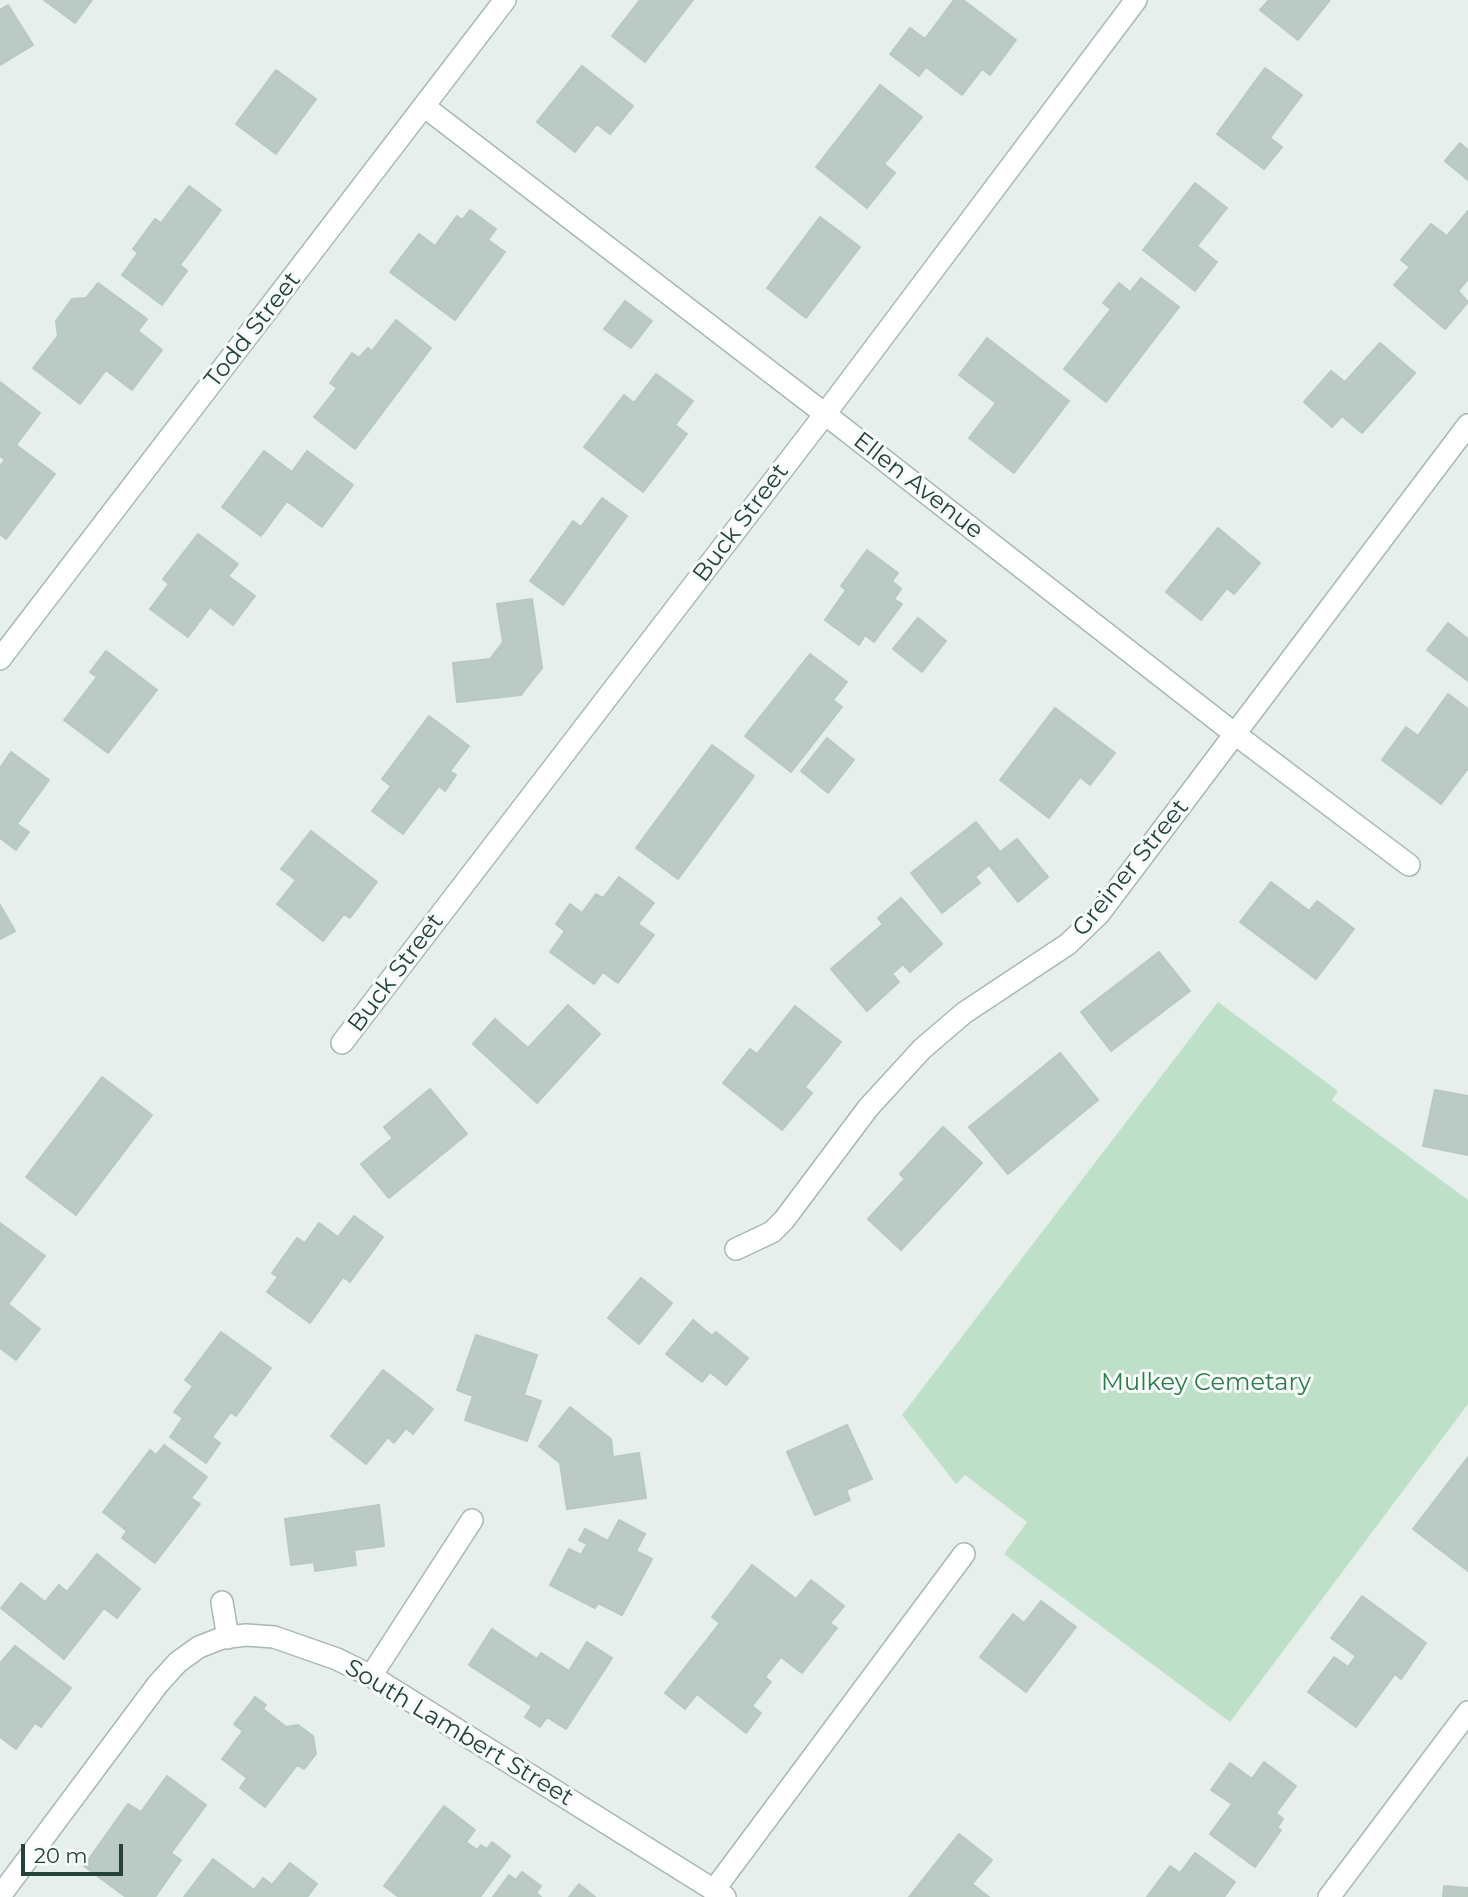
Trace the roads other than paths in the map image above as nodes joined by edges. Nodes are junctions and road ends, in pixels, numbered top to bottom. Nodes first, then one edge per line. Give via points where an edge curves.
1 (505, 0) edge
2 (1136, 0) edge
3 (425, 107) junction
4 (825, 414) junction
5 (1468, 425) edge
6 (0, 659) edge
7 (1236, 734) junction
8 (1409, 865) dead end
9 (342, 1043) dead end
10 (736, 1249) dead end
11 (472, 1520) dead end
12 (964, 1554) dead end
13 (222, 1602) dead end
14 (228, 1637) junction
15 (371, 1676) junction
16 (1467, 1716) edge
17 (10, 1893) edge
18 (720, 1893) edge
19 (1329, 1897) edge

1 - 3 street, Todd Street
2 - 4 street, Buck Street
3 - 4 street, Ellen Avenue
3 - 6 street, Todd Street
4 - 7 street, Ellen Avenue
4 - 9 street, Buck Street
5 - 7 street, Greiner Street
7 - 8 street, Ellen Avenue
7 - 10 street, Greiner Street via 1085,930 964,1013 922,1049 868,1108 784,1220 772,1232
11 - 15 street
12 - 18 street, South Lambert Street
13 - 14 street
14 - 15 street, South Lambert Street via 274,1637
14 - 17 street, South Lambert Street via 200,1647 158,1684
15 - 18 street, South Lambert Street
16 - 19 street

